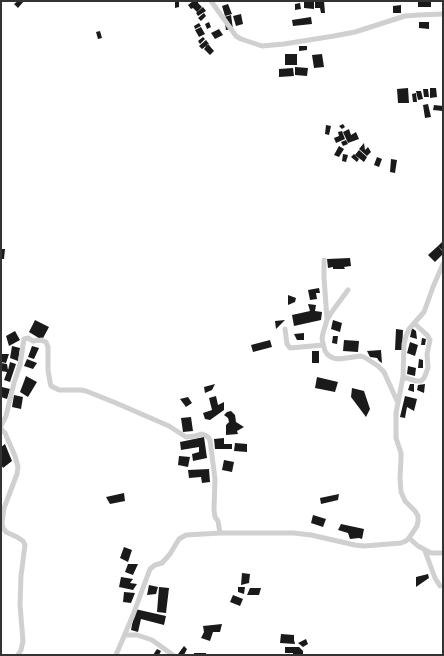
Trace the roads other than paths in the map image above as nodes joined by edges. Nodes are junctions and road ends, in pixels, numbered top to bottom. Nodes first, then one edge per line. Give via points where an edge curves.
1 (211, 1) edge
2 (443, 14) edge
3 (324, 260) dead end
4 (443, 264) edge
5 (348, 290) dead end
6 (327, 320) junction
7 (414, 323) junction
8 (285, 329) dead end
9 (323, 345) junction
10 (403, 377) junction
11 (398, 403) junction
12 (1, 427) edge
13 (220, 533) junction
14 (409, 538) junction
15 (425, 551) junction
16 (443, 553) edge
17 (440, 586) dead end
18 (125, 635) junction
19 (18, 655) edge
20 (116, 655) edge
21 (173, 655) edge

1 - 2 street via 236,36 262,46 355,32 405,16
3 - 6 street
4 - 7 street via 424,312
5 - 6 street
6 - 9 street
7 - 10 street via 404,344
7 - 10 street via 430,340 428,368 421,381
8 - 9 street via 290,348
9 - 11 street via 328,355 333,358 361,356 378,366 384,372
10 - 11 street
11 - 14 street via 396,438 401,453 401,492 418,516 417,526
12 - 13 street via 20,365 24,340 42,340 48,348 51,386 59,390 86,391 169,426 186,437 202,434 207,436 210,440 216,479 214,510
12 - 19 street via 18,467 4,508 3,528 25,545 20,605 23,641
13 - 14 street via 301,534 364,546 401,543
13 - 18 street via 181,537 162,563 150,569
14 - 15 street
15 - 16 street
15 - 17 street
18 - 20 street
18 - 21 street via 137,635 152,640

